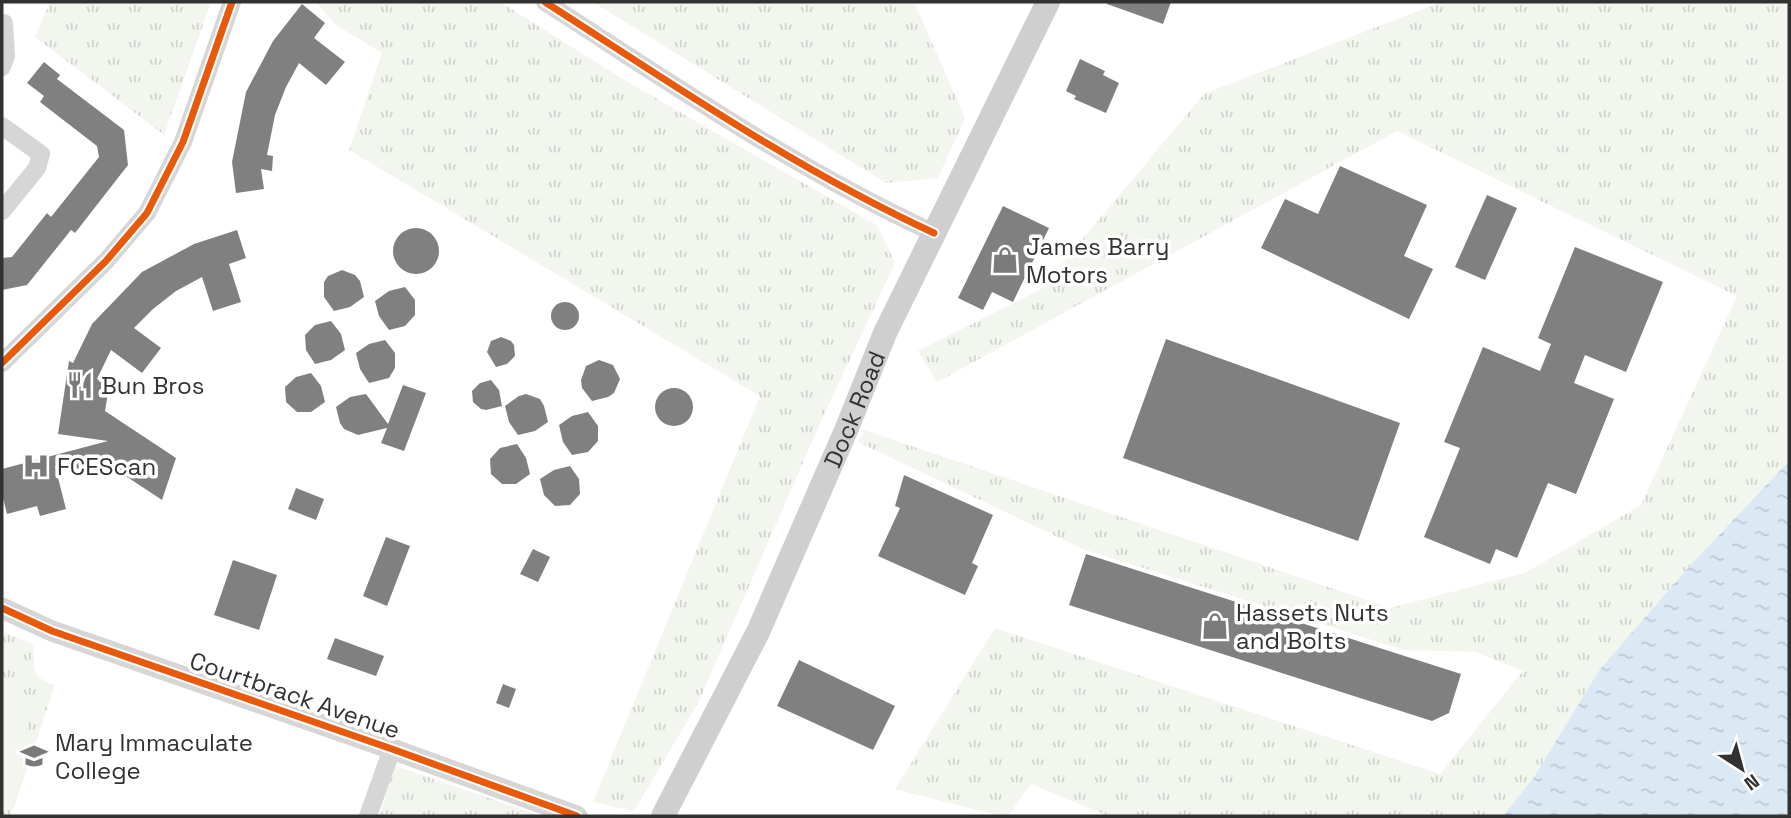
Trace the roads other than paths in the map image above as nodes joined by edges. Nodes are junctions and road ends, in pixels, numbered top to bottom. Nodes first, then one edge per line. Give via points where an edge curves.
1 (232, 2) edge
2 (545, 2) edge
3 (1048, 2) edge
4 (2, 23) edge
5 (2, 66) edge
6 (2, 126) edge
7 (2, 211) edge
8 (934, 233) junction
9 (4, 355) edge
10 (2, 608) edge
11 (393, 749) junction
12 (368, 816) edge
13 (577, 816) edge
14 (663, 816) edge

1 - 9 street via 183,142 147,214 106,261
2 - 8 street via 718,114 884,211
3 - 8 main road, Dock Road
4 - 5 street via 6,56
6 - 7 street via 41,154 37,168
8 - 14 main road, Dock Road via 885,333 758,632
10 - 11 street, Courtbrack Avenue via 52,631
11 - 12 street
11 - 13 street, Courtbrack Avenue

